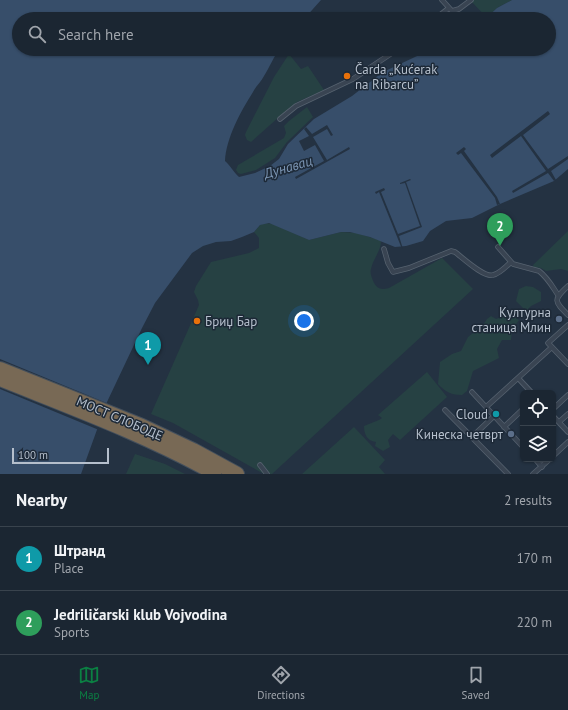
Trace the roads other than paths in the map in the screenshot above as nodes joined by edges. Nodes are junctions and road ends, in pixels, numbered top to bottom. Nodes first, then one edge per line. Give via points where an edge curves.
1 (442, 0) edge
2 (471, 0) edge
3 (449, 8) junction
4 (444, 12) edge
5 (388, 56) edge
6 (280, 119) dead end
7 (498, 247) dead end
8 (384, 249) dead end
9 (511, 262) junction
10 (568, 286) edge
11 (558, 295) junction
12 (568, 315) edge
13 (568, 325) edge
14 (552, 347) junction
15 (568, 364) edge
16 (0, 369) edge
17 (518, 378) junction
18 (0, 379) edge
19 (529, 390) edge
20 (472, 392) dead end
21 (568, 395) edge
22 (556, 406) edge
23 (486, 407) junction
24 (445, 410) dead end
25 (520, 412) edge
26 (568, 414) edge
27 (494, 416) junction
28 (556, 419) edge
29 (559, 422) junction
30 (504, 427) junction
31 (568, 432) edge
32 (472, 437) junction
33 (568, 442) edge
34 (520, 444) edge
35 (556, 453) edge
36 (538, 462) edge
37 (547, 462) edge
38 (260, 465) dead end
39 (542, 467) junction
40 (217, 474) edge
41 (237, 474) edge
42 (267, 474) edge
43 (508, 474) edge
44 (533, 474) edge

1 - 3 lane
2 - 3 lane via 456,11
3 - 4 lane
5 - 6 lane via 361,74 296,106
7 - 9 lane
8 - 9 lane via 393,272 451,251 476,269 492,276
9 - 11 lane via 516,266 539,271
10 - 11 lane
11 - 12 lane via 558,305
13 - 14 lane via 548,343
14 - 15 lane
14 - 17 lane
16 - 41 highway, МОСТ СЛОБОДЕ via 148,429
17 - 19 lane
17 - 23 lane
18 - 40 highway, МОСТ СЛОБОДЕ via 138,435
20 - 23 lane
21 - 22 lane
23 - 27 lane
24 - 32 lane
25 - 30 lane
26 - 29 lane
27 - 30 lane
27 - 32 lane
28 - 29 lane
29 - 31 lane
30 - 34 lane
32 - 43 lane
33 - 35 lane
36 - 39 lane
37 - 39 lane
38 - 42 lane
39 - 44 lane

